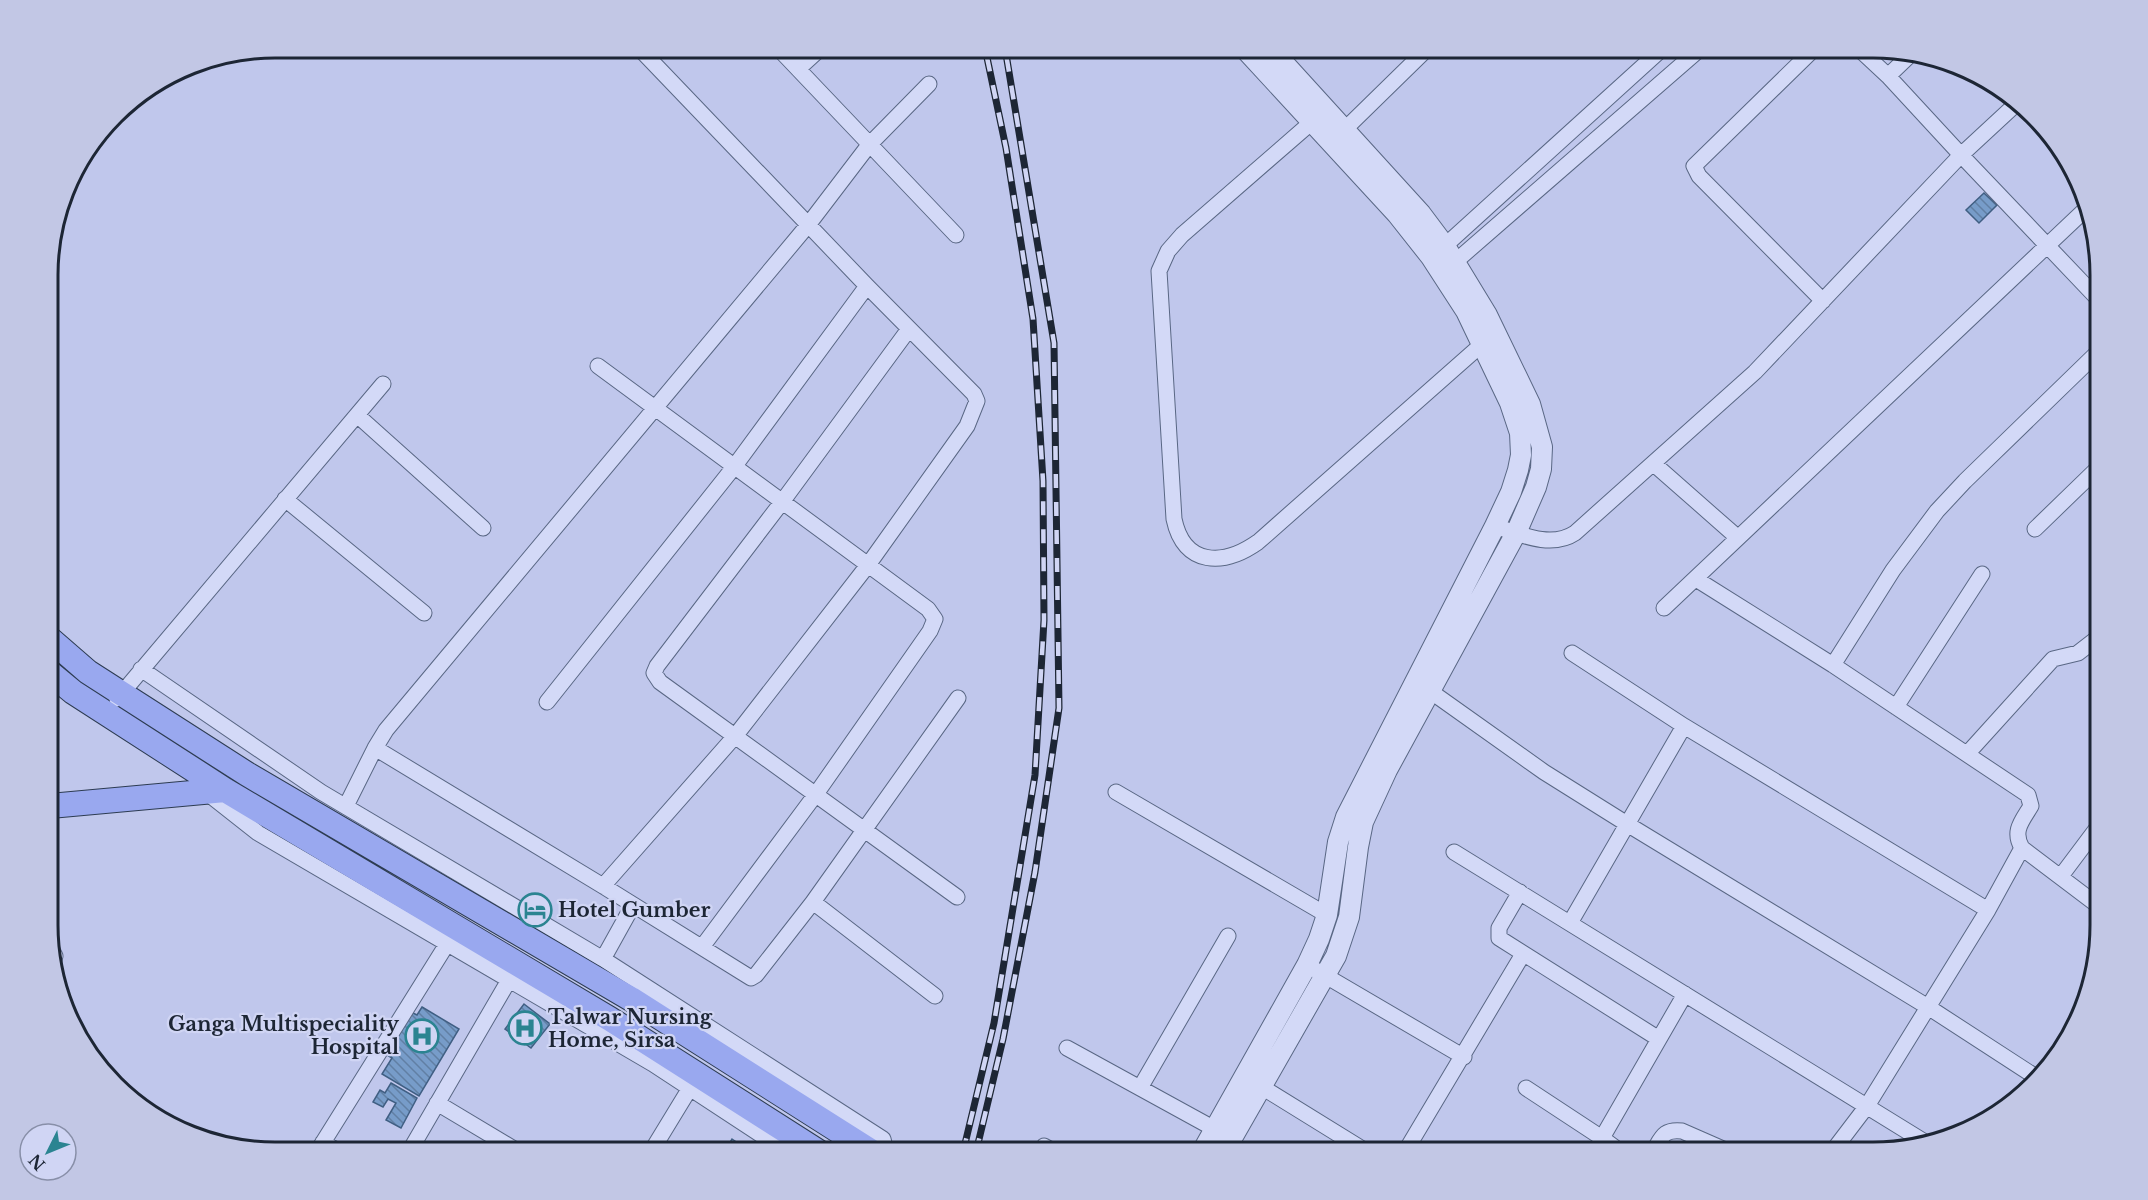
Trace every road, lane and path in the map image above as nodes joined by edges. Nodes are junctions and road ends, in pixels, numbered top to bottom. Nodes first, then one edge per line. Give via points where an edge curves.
1 (649, 58) edge
2 (788, 58) edge
3 (810, 58) edge
4 (1253, 58) edge
5 (1278, 58) edge
6 (1418, 58) edge
7 (1654, 58) edge
8 (1689, 58) edge
9 (1805, 58) edge
10 (1869, 58) edge
11 (1904, 61) edge
12 (798, 69) junction
13 (1888, 76) junction
14 (929, 84) dead end
15 (2011, 108) edge
16 (1313, 121) junction
17 (1339, 135) junction
18 (869, 145) junction
19 (1961, 155) junction
20 (2081, 214) edge
21 (808, 225) junction
22 (956, 236) dead end
23 (2047, 245) junction
24 (1443, 260) junction
25 (867, 286) junction
26 (2090, 290) edge
27 (1824, 301) junction
28 (909, 329) junction
29 (1489, 338) junction
30 (2090, 361) edge
31 (598, 366) dead end
32 (383, 384) dead end
33 (654, 408) junction
34 (357, 415) junction
35 (1654, 464) junction
36 (734, 467) junction
37 (2090, 477) edge
38 (285, 499) junction
39 (782, 502) junction
40 (1495, 526) junction
41 (483, 528) dead end
42 (2035, 529) dead end
43 (1516, 533) junction
44 (1737, 537) junction
45 (868, 565) junction
46 (1982, 574) dead end
47 (1696, 579) junction
48 (1664, 608) dead end
49 (424, 613) dead end
50 (2090, 644) edge
51 (58, 646) edge
52 (1572, 653) dead end
53 (1833, 665) junction
54 (141, 669) junction
55 (58, 680) edge
56 (1423, 686) junction
57 (121, 692) junction
58 (958, 698) dead end
59 (547, 702) dead end
60 (1896, 707) junction
61 (106, 714) junction
62 (1684, 726) junction
63 (735, 735) junction
64 (375, 748) junction
65 (1967, 754) junction
66 (216, 791) junction
67 (1116, 792) dead end
68 (816, 794) junction
69 (58, 805) edge
70 (346, 806) junction
71 (1627, 824) junction
72 (864, 830) junction
73 (2090, 837) edge
74 (2022, 848) junction
75 (1454, 852) dead end
76 (2061, 876) junction
77 (603, 886) junction
78 (1520, 892) junction
79 (957, 897) dead end
80 (2090, 899) edge
81 (813, 902) junction
82 (633, 905) junction
83 (1988, 910) junction
84 (1328, 915) junction
85 (1570, 923) junction
86 (1228, 936) dead end
87 (447, 944) junction
88 (702, 947) junction
89 (1523, 954) junction
90 (603, 959) junction
91 (1307, 965) junction
92 (1325, 976) junction
93 (509, 980) junction
94 (1685, 994) junction
95 (934, 996) dead end
96 (1928, 1007) junction
97 (1659, 1039) junction
98 (1067, 1048) dead end
99 (1464, 1057) junction
100 (2031, 1073) edge
101 (1244, 1077) junction
102 (1261, 1087) junction
103 (690, 1088) junction
104 (1140, 1088) junction
105 (1526, 1088) dead end
106 (437, 1103) junction
107 (1867, 1106) junction
108 (1215, 1129) junction
109 (1916, 1137) edge
110 (1602, 1138) junction
111 (323, 1142) edge
112 (414, 1142) edge
113 (502, 1142) edge
114 (657, 1142) edge
115 (771, 1142) edge
116 (803, 1142) edge
117 (856, 1142) edge
118 (885, 1142) edge
119 (1208, 1142) edge
120 (1226, 1142) edge
121 (1230, 1142) edge
122 (1351, 1142) edge
123 (1411, 1142) edge
124 (1607, 1142) edge
125 (1659, 1142) edge
126 (1707, 1142) edge
127 (1840, 1142) edge

1 - 21 street
2 - 12 street
3 - 12 street
4 - 16 street
5 - 17 street
6 - 17 street
7 - 24 street
8 - 24 street
9 - 27 street via 1694,166
10 - 13 street
11 - 13 street
12 - 18 street
13 - 19 street
14 - 18 street
15 - 19 street
16 - 17 street
16 - 29 street via 1182,235 1168,251 1159,271 1174,519 1183,544 1197,555 1210,558 1235,556 1247,550
17 - 24 street via 1421,214
18 - 21 street
18 - 22 street
19 - 23 street
19 - 27 street
20 - 23 street
21 - 25 street
21 - 33 street
23 - 26 street
23 - 44 street
24 - 29 street
25 - 28 street
25 - 36 street
27 - 35 street via 1755,372
28 - 39 street
28 - 45 street via 977,401 967,426
29 - 40 street via 1520,433 1521,454
29 - 43 street via 1530,404 1542,447 1536,487
30 - 53 street via 1937,511 1893,570
31 - 33 street
32 - 34 street
33 - 36 street
33 - 64 street via 393,721
34 - 38 street
34 - 41 street
35 - 43 street via 1568,538 1552,541
35 - 44 street
36 - 39 street
36 - 59 street
37 - 42 street
38 - 49 street
38 - 54 street
39 - 45 street
39 - 63 street via 654,673 660,682
40 - 43 street
40 - 56 street
43 - 56 street
44 - 47 street
45 - 63 street
45 - 68 street via 928,609 934,622
46 - 60 street
47 - 48 street
47 - 53 street
50 - 65 street via 2078,653 2053,658
51 - 57 main road via 88,672
52 - 62 street
53 - 60 street
54 - 57 street
54 - 70 street
55 - 61 main road
56 - 71 street via 1544,772
56 - 84 street via 1346,817 1338,842
56 - 92 street via 1363,822 1349,917
57 - 61 street
57 - 117 main road via 272,789 631,999
58 - 72 street
60 - 65 street
61 - 66 main road
62 - 71 street
62 - 83 street
63 - 68 street
63 - 77 street
64 - 70 street
64 - 77 street
65 - 74 street via 2030,798 2031,806 2017,829
66 - 69 main road
66 - 87 street via 258,834
66 - 116 main road via 253,808 610,1018
67 - 84 street
68 - 72 street
68 - 88 street
70 - 90 street
71 - 85 street
71 - 96 street
72 - 79 street
72 - 81 street
73 - 76 street
74 - 76 street
74 - 83 street
75 - 78 street
76 - 80 street
77 - 82 street
78 - 85 street
78 - 89 street via 1498,933 1503,942
81 - 88 street via 753,978
81 - 95 street
82 - 88 street
82 - 90 street
83 - 96 street
84 - 91 street
85 - 94 street
86 - 104 street
87 - 93 street
87 - 111 street
89 - 97 street
89 - 99 street
90 - 118 street
91 - 92 street
91 - 101 street
92 - 99 street
92 - 102 street
93 - 103 street
93 - 106 street
94 - 97 street
94 - 107 street
96 - 100 street
96 - 107 street
97 - 110 street
98 - 104 street
99 - 123 street
101 - 102 street
101 - 108 street
102 - 121 street
102 - 122 street
103 - 114 street
103 - 115 street
104 - 108 street
105 - 110 street
106 - 112 street
106 - 113 street
107 - 109 street
107 - 127 street
108 - 119 street
108 - 120 street
110 - 124 street
125 - 126 street via 1674,1130

